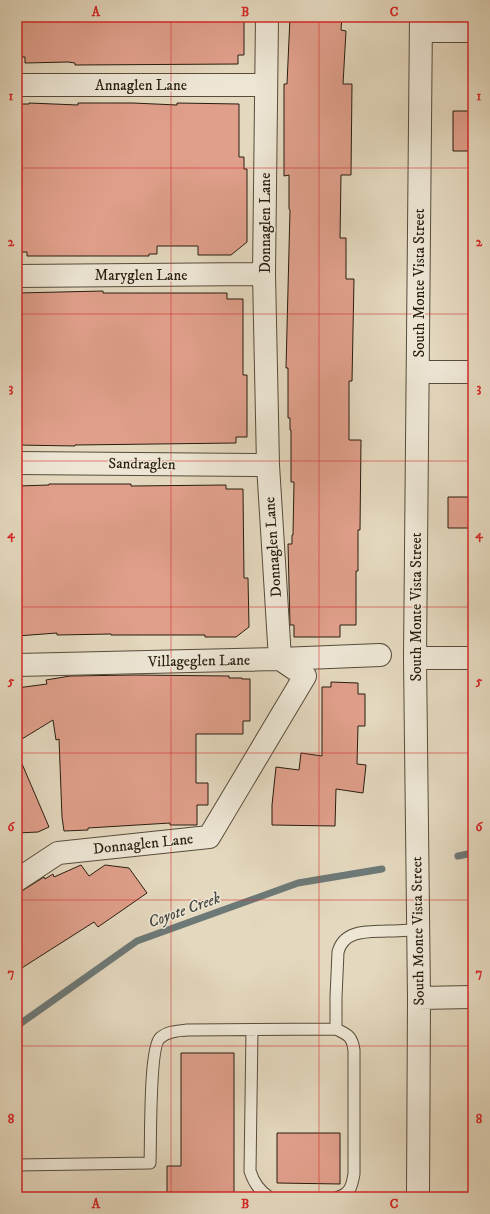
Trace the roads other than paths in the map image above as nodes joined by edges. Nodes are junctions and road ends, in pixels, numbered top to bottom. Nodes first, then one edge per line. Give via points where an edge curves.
1 (266, 17) edge
2 (421, 24) edge
3 (473, 31) edge
4 (17, 85) edge
5 (266, 85) junction
6 (264, 274) junction
7 (17, 276) edge
8 (418, 372) junction
9 (473, 372) edge
10 (17, 463) edge
11 (268, 465) junction
12 (380, 655) dead end
13 (415, 658) junction
14 (473, 658) edge
15 (280, 659) junction
16 (17, 665) edge
17 (17, 880) edge
18 (418, 930) junction
19 (419, 998) junction
20 (473, 998) edge
21 (336, 1029) junction
22 (252, 1030) junction
23 (17, 1164) edge
24 (269, 1197) edge
25 (338, 1197) edge
26 (418, 1197) edge

1 - 5 street, Donnaglen Lane
2 - 3 street
2 - 8 street, South Monte Vista Street
4 - 5 street, Annaglen Lane
5 - 6 street, Donnaglen Lane
6 - 7 street, Maryglen Lane
6 - 11 street, Donnaglen Lane
8 - 9 street
8 - 13 street, South Monte Vista Street
10 - 11 street, Sandraglen
11 - 15 street, Donnaglen Lane
12 - 15 street, Villageglen Lane
13 - 14 street
13 - 18 street, South Monte Vista Street
15 - 16 street, Villageglen Lane
15 - 17 street, Donnaglen Lane via 305,676 209,837 58,853
18 - 19 street, South Monte Vista Street
18 - 21 lane via 363,932 344,940 338,952
19 - 20 street
19 - 26 street, South Monte Vista Street
21 - 22 lane
21 - 25 lane via 353,1040 354,1050 354,1174 350,1191
22 - 23 lane via 176,1031 160,1038 153,1062 150,1163
22 - 24 lane via 250,1171 258,1187

